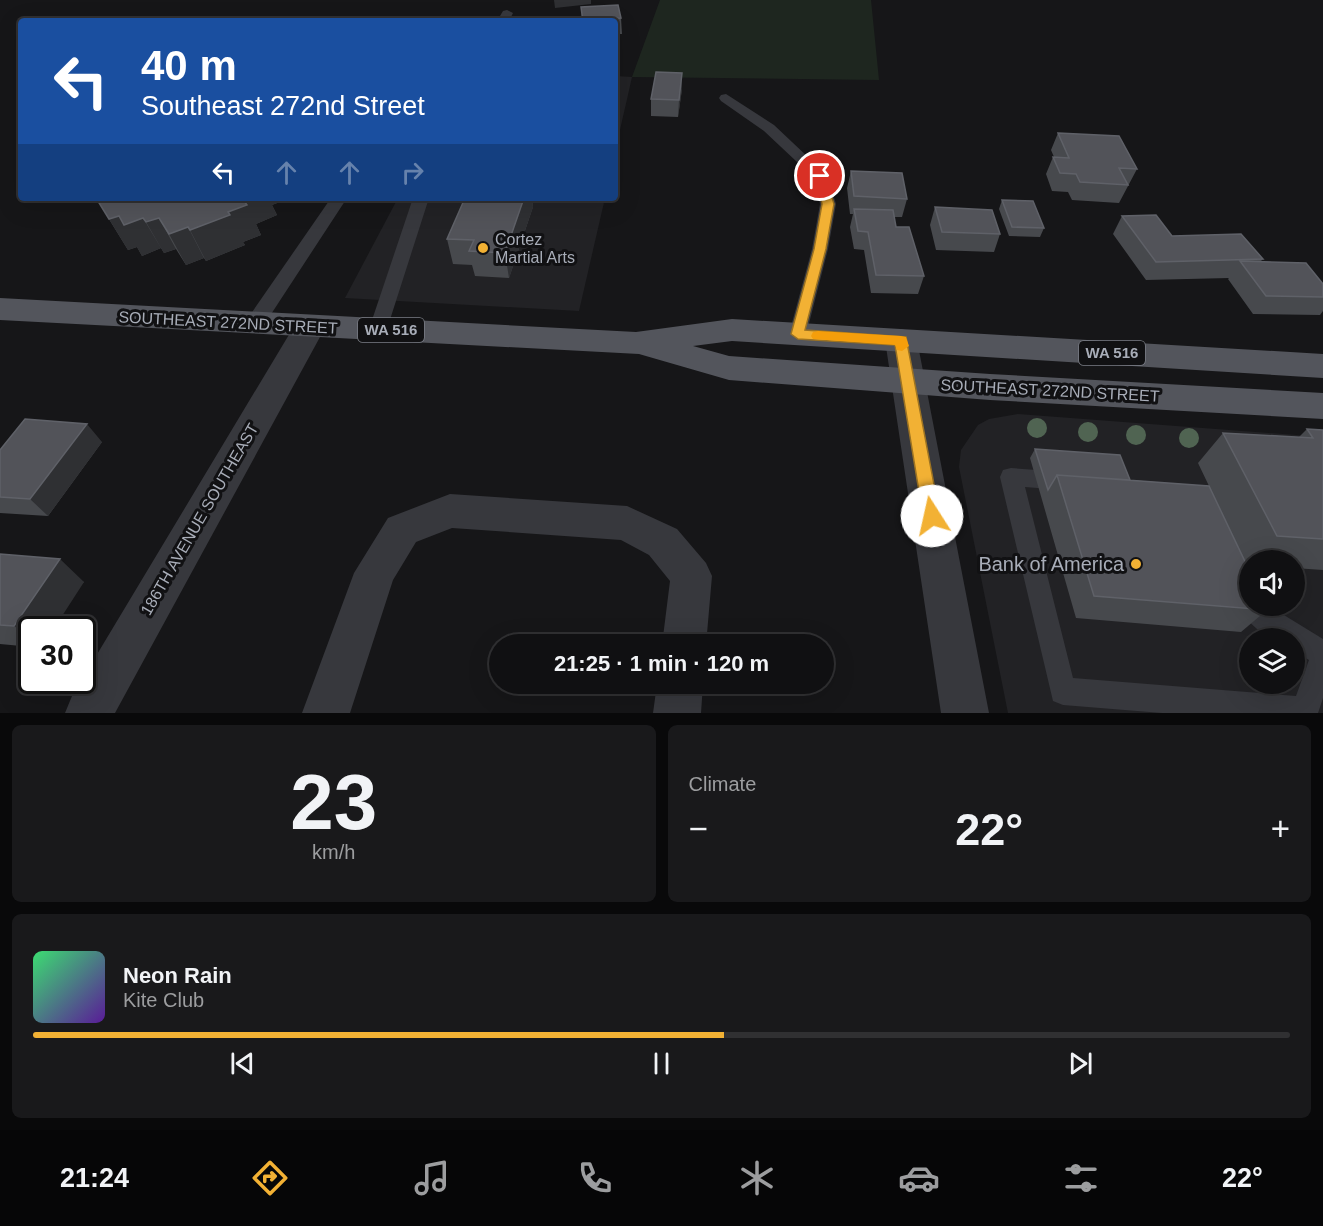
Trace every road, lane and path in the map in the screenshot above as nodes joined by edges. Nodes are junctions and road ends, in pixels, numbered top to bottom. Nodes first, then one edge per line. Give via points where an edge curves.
1 (726, 98) dead end
2 (337, 201) edge
3 (420, 201) edge
4 (0, 309) edge
5 (255, 323) junction
6 (310, 326) junction
7 (378, 329) junction
8 (798, 334) junction
9 (901, 340) junction
10 (636, 343) junction
11 (1323, 366) edge
12 (908, 381) junction
13 (1323, 406) edge
14 (1080, 483) edge
15 (1262, 616) edge
16 (685, 634) edge
17 (1323, 656) edge
18 (679, 694) edge
19 (1304, 712) edge
20 (89, 713) edge
21 (326, 713) edge
22 (677, 713) edge
23 (965, 713) edge

1 - 8 lane via 769,128 820,176 828,204
2 - 5 lane
3 - 7 lane
4 - 5 main road, SOUTHEAST 272ND STREET / WA 516
5 - 6 main road, SOUTHEAST 272ND STREET / WA 516
6 - 7 main road, SOUTHEAST 272ND STREET / WA 516
6 - 20 street, 186TH AVENUE SOUTHEAST
7 - 10 main road, SOUTHEAST 272ND STREET / WA 516
8 - 9 main road, SOUTHEAST 272ND STREET / WA 516
8 - 10 main road, SOUTHEAST 272ND STREET / WA 516 via 732,330
9 - 11 main road, SOUTHEAST 272ND STREET / WA 516
9 - 12 street
10 - 12 main road, SOUTHEAST 272ND STREET / WA 516 via 729,368
12 - 13 main road, SOUTHEAST 272ND STREET / WA 516
12 - 23 street
14 - 19 lane via 1011,477 1063,691
15 - 17 lane
16 - 21 street via 691,576 663,542 627,523 450,511 402,530 375,573
17 - 19 lane
18 - 22 street

